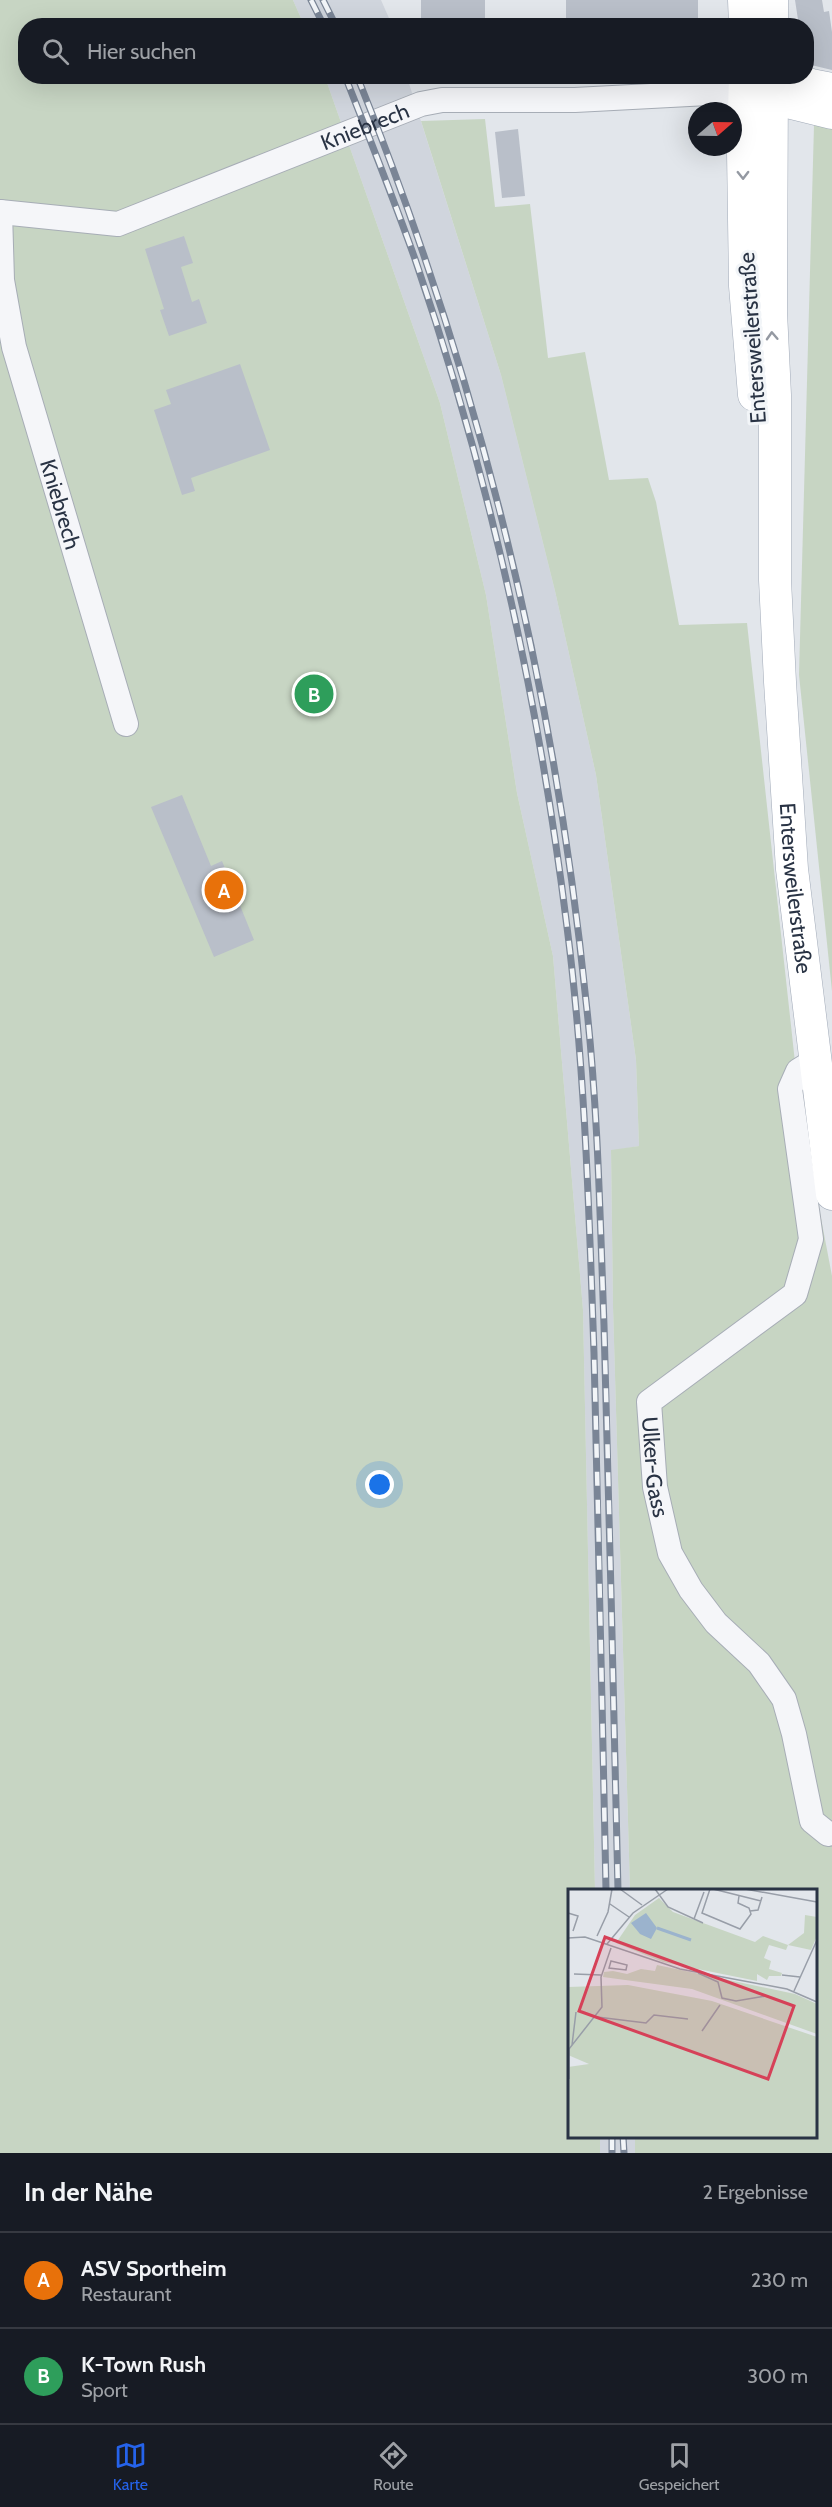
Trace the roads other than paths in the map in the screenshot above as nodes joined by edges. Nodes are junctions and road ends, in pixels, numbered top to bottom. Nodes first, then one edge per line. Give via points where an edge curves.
1 (744, 0) edge
2 (772, 0) edge
3 (745, 18) edge
4 (772, 18) edge
5 (778, 84) edge
6 (832, 113) edge
7 (0, 212) edge
8 (126, 724) dead end
9 (814, 1061) junction
10 (832, 1194) edge
11 (828, 1834) dead end

1 - 3 main road
2 - 4 main road
5 - 6 main road
5 - 7 street, Kniebrech via 708,93 574,100 442,100 421,104 118,224
5 - 9 main road, Entersweilerstraße via 771,312 775,580 792,868
7 - 8 street, Kniebrech via 2,280 14,347
9 - 10 main road, Entersweilerstraße
9 - 11 street, Ulker-Gass via 798,1071 790,1089 811,1239 795,1294 650,1402 655,1487 670,1553 716,1623 759,1663 783,1699 812,1821

